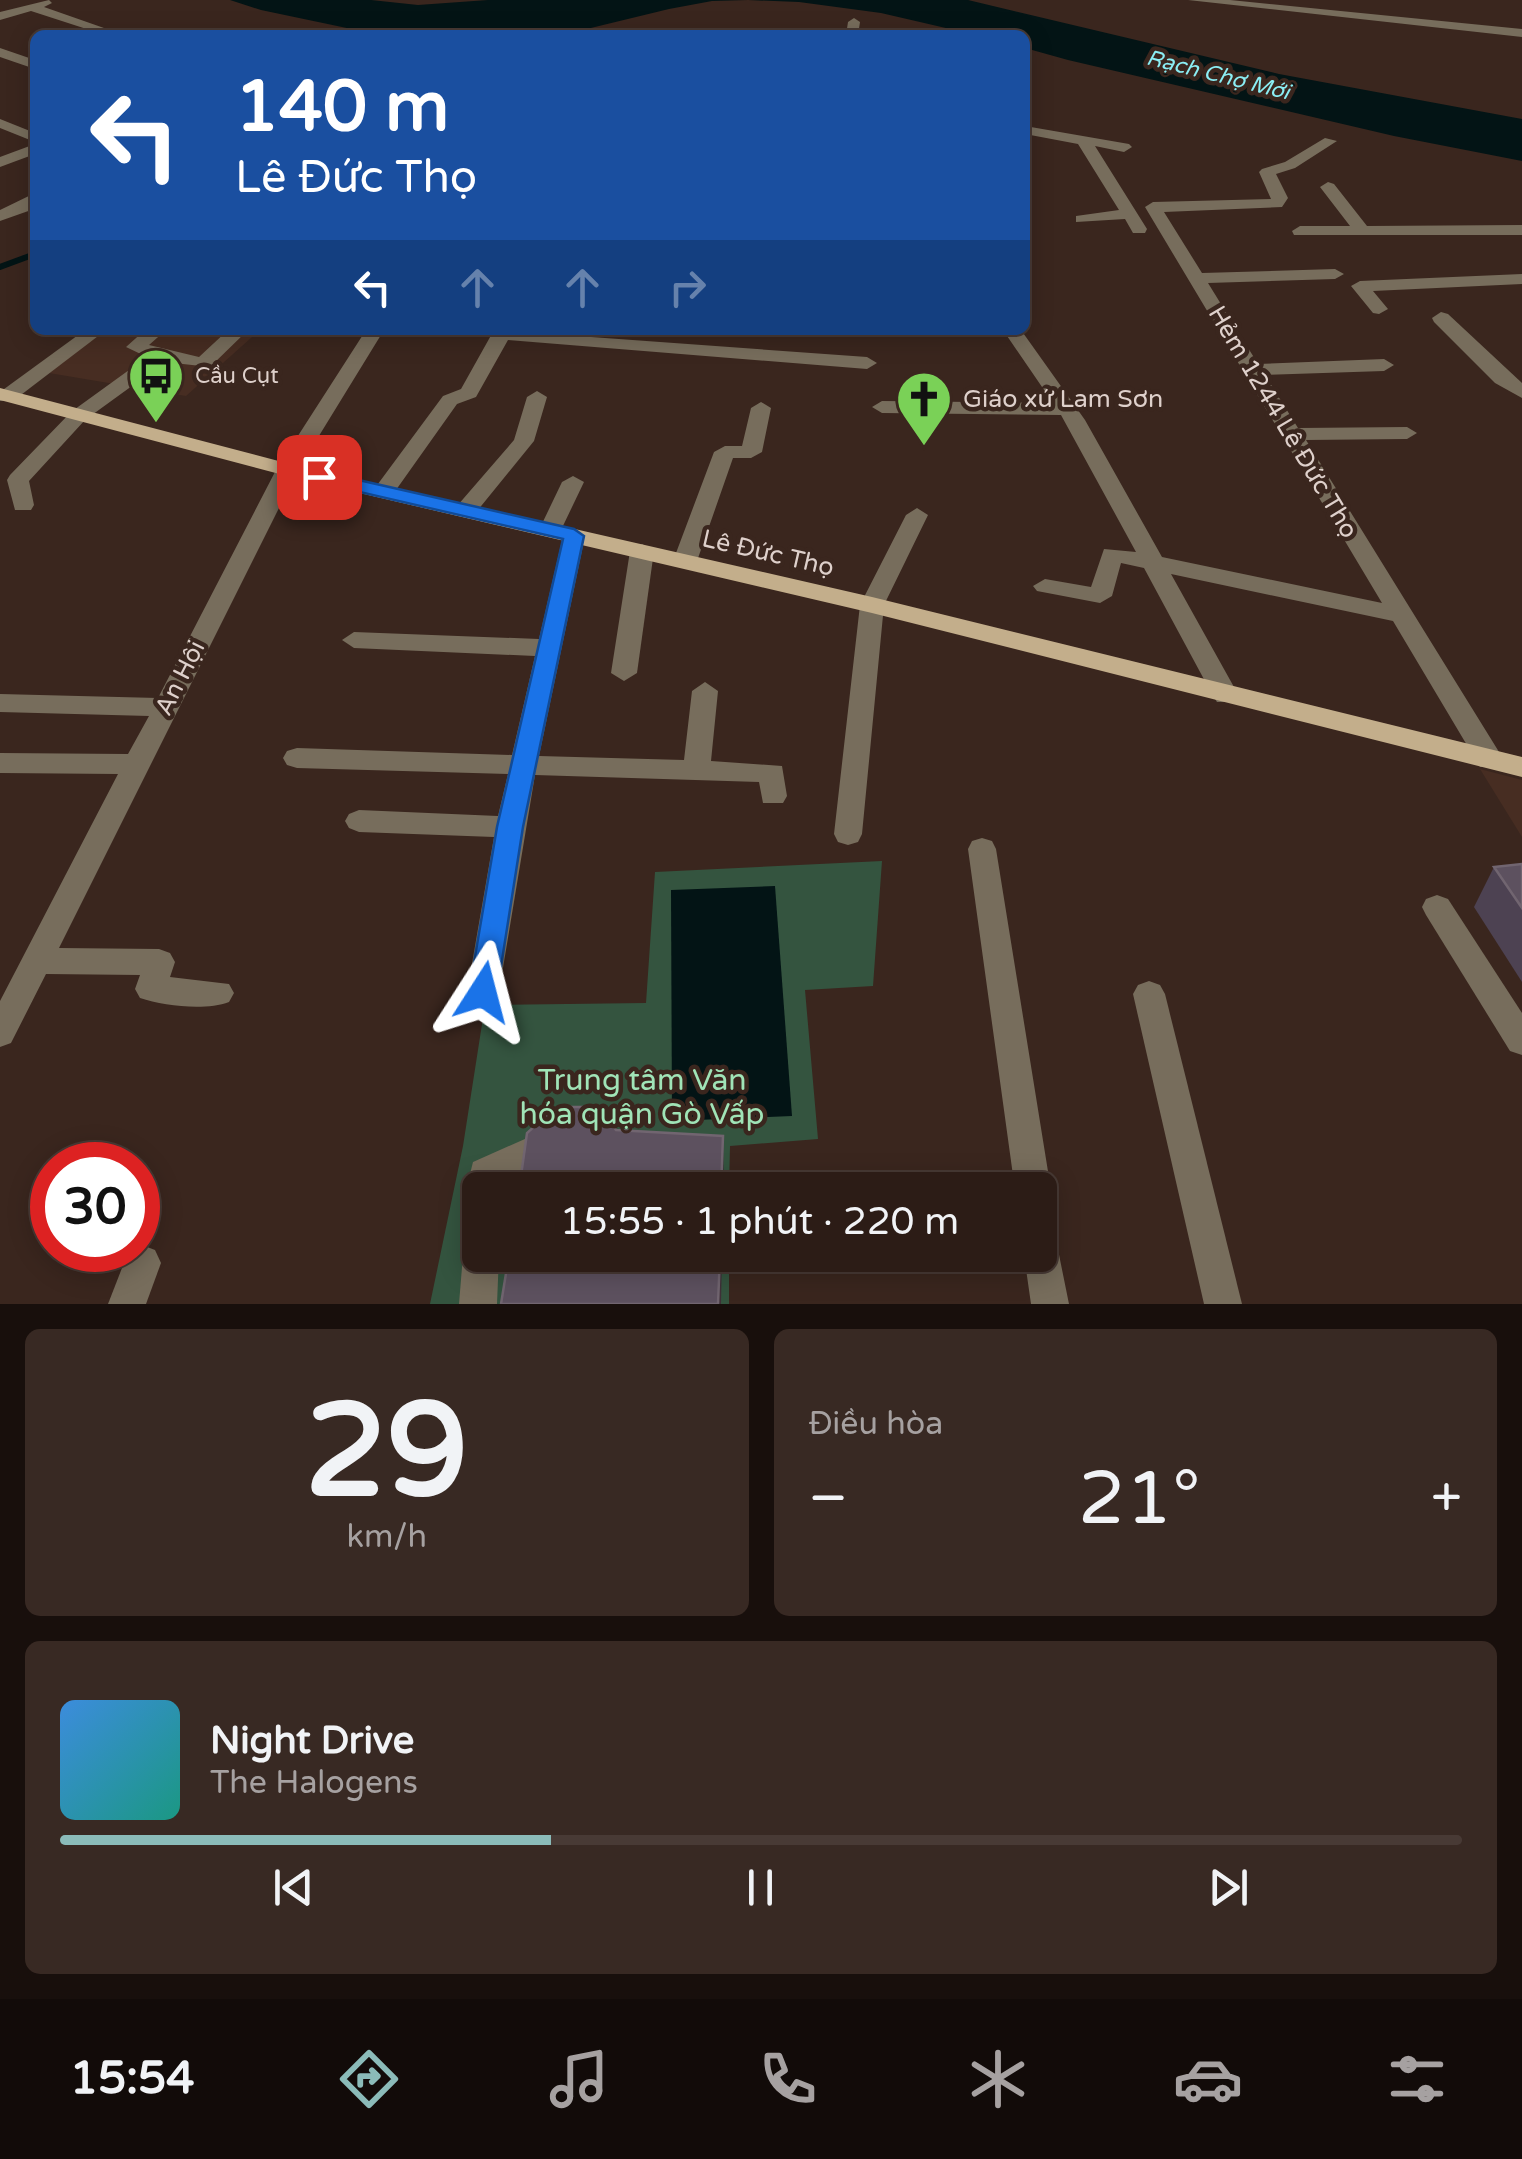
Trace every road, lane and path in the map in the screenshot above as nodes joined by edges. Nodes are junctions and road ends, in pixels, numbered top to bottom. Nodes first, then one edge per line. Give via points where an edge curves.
1 (55, 0) edge
2 (1194, 0) edge
3 (31, 7) junction
4 (0, 16) edge
5 (102, 30) edge
6 (1522, 33) edge
7 (0, 52) edge
8 (30, 62) edge
9 (0, 124) edge
10 (1030, 131) edge
11 (30, 136) edge
12 (1082, 140) junction
13 (1330, 141) dead end
14 (1124, 146) dead end
15 (30, 152) edge
16 (0, 162) edge
17 (1328, 187) dead end
18 (30, 204) edge
19 (0, 216) edge
20 (1082, 219) dead end
21 (1362, 230) junction
22 (1522, 230) edge
23 (1300, 231) dead end
24 (1334, 274) dead end
25 (1196, 278) junction
26 (1522, 279) edge
27 (1378, 309) dead end
28 (1441, 318) dead end
29 (90, 335) edge
30 (151, 335) edge
31 (233, 335) edge
32 (371, 335) edge
33 (501, 335) edge
34 (560, 335) edge
35 (1015, 335) edge
36 (598, 337) edge
37 (161, 356) junction
38 (867, 362) dead end
39 (1384, 365) dead end
40 (1251, 370) junction
41 (1522, 392) edge
42 (3, 396) edge
43 (536, 397) dead end
44 (882, 407) dead end
45 (761, 408) dead end
46 (1067, 410) junction
47 (78, 416) junction
48 (1408, 433) dead end
49 (1291, 434) junction
50 (287, 470) junction
51 (573, 482) dead end
52 (383, 492) junction
53 (23, 505) dead end
54 (465, 511) junction
55 (917, 514) dead end
56 (562, 533) junction
57 (642, 552) junction
58 (1152, 560) junction
59 (685, 562) junction
60 (1045, 586) dead end
61 (872, 606) junction
62 (1401, 615) junction
63 (354, 640) dead end
64 (550, 648) junction
65 (624, 673) dead end
66 (705, 691) dead end
67 (1226, 696) junction
68 (0, 704) edge
69 (166, 707) junction
70 (297, 758) dead end
71 (1490, 760) junction
72 (0, 763) edge
73 (136, 764) junction
74 (524, 768) junction
75 (1522, 768) edge
76 (696, 770) junction
77 (773, 796) dead end
78 (359, 820) dead end
79 (510, 827) junction
80 (848, 834) dead end
81 (982, 850) dead end
82 (1436, 907) dead end
83 (37, 961) junction
84 (218, 992) dead end
85 (483, 992) dead end
86 (1150, 994) dead end
87 (0, 1033) edge
88 (1522, 1040) edge
89 (579, 1139) edge
90 (489, 1172) edge
91 (1030, 1172) edge
92 (138, 1272) edge
93 (480, 1272) edge
94 (1045, 1272) edge
95 (126, 1304) edge
96 (478, 1304) edge
97 (1050, 1304) edge
98 (1223, 1304) edge

1 - 3 street
2 - 6 street
3 - 4 street
3 - 5 street
7 - 8 street
9 - 11 street
10 - 12 street
12 - 14 street
12 - 20 street via 1134,221
13 - 25 street, Hẻm 1244 Lê Đức Thọ via 1267,172 1280,198 1276,204 1153,207
15 - 16 street
17 - 21 street
18 - 19 street
21 - 22 street
21 - 23 street
24 - 25 street
25 - 40 street, Hẻm 1244 Lê Đức Thọ
26 - 27 street via 1360,286
28 - 41 street
29 - 42 street
30 - 37 street via 135,347
31 - 37 street via 202,363
32 - 50 street, An Hội
33 - 52 street via 469,394 450,400
34 - 36 street
35 - 46 street
36 - 38 street
37 - 47 street
39 - 40 street
40 - 49 street, Hẻm 1244 Lê Đức Thọ
42 - 47 main road, Lê Đức Thọ
43 - 54 street via 524,442
44 - 46 street
45 - 59 street via 751,452 725,452
46 - 58 street
47 - 50 main road, Lê Đức Thọ
47 - 53 street via 18,480
48 - 49 street
49 - 62 street, Hẻm 1244 Lê Đức Thọ
50 - 52 main road, Lê Đức Thọ
50 - 69 street, An Hội
51 - 56 street
52 - 54 main road, Lê Đức Thọ
54 - 56 main road, Lê Đức Thọ
55 - 61 street
56 - 57 main road, Lê Đức Thọ
56 - 64 street
57 - 59 main road, Lê Đức Thọ
57 - 65 street
58 - 60 street via 1112,554 1100,596
58 - 62 street
58 - 67 street
59 - 61 main road, Lê Đức Thọ
61 - 67 main road, Lê Đức Thọ
61 - 80 street
62 - 71 street, Hẻm 1244 Lê Đức Thọ
63 - 64 street
64 - 74 street
66 - 76 street
67 - 71 main road, Lê Đức Thọ
68 - 69 street
69 - 73 street, An Hội
70 - 74 street
71 - 75 main road, Lê Đức Thọ
72 - 73 street
73 - 83 street, An Hội
74 - 76 street
74 - 79 street
76 - 77 street via 772,773
78 - 79 street
79 - 85 street
81 - 91 street
82 - 88 street
83 - 84 street via 160,962 151,990
83 - 87 street, An Hội
86 - 98 street
89 - 90 street via 560,1139
92 - 95 street
93 - 96 street
94 - 97 street

